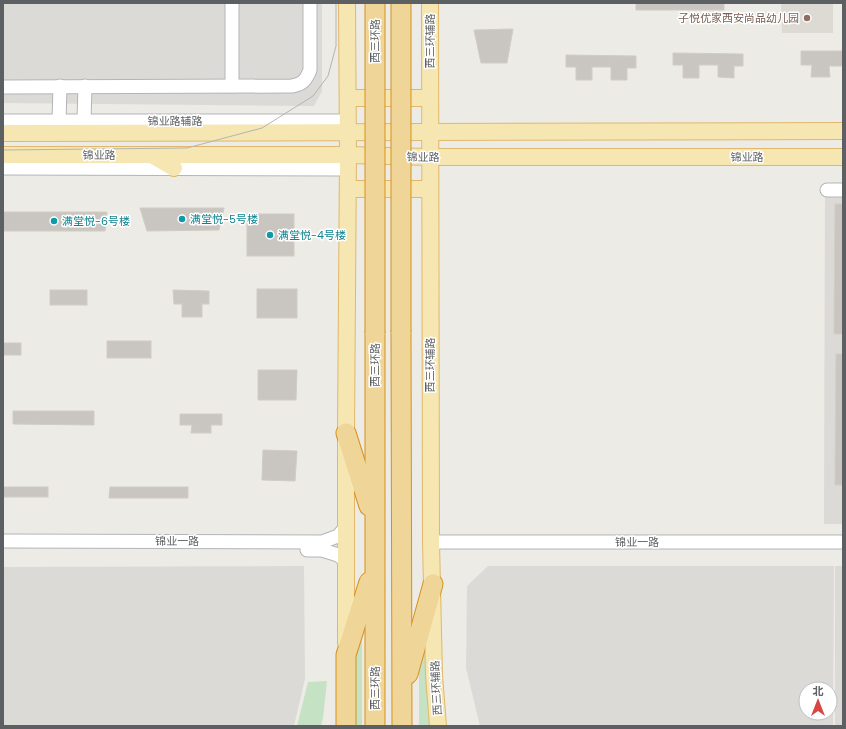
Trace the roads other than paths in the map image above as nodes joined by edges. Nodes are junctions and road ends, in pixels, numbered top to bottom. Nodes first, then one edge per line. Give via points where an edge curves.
1 (232, 3) edge
2 (310, 3) edge
3 (347, 3) edge
4 (376, 3) edge
5 (401, 3) edge
6 (430, 3) edge
7 (3, 86) edge
8 (60, 86) junction
9 (85, 86) junction
10 (232, 86) junction
11 (348, 98) junction
12 (430, 98) junction
13 (3, 121) edge
14 (348, 126) junction
15 (56, 127) junction
16 (89, 127) junction
17 (430, 132) junction
18 (843, 132) edge
19 (3, 133) edge
20 (3, 154) edge
21 (152, 154) junction
22 (430, 157) junction
23 (843, 157) edge
24 (348, 162) junction
25 (3, 168) edge
26 (174, 168) junction
27 (348, 189) junction
28 (430, 189) junction
29 (827, 190) dead end
30 (843, 190) edge
31 (346, 433) junction
32 (374, 525) junction
33 (346, 527) junction
34 (3, 541) edge
35 (843, 542) edge
36 (431, 546) junction
37 (3, 549) edge
38 (843, 550) edge
39 (346, 561) junction
40 (375, 564) junction
41 (432, 584) junction
42 (346, 655) junction
43 (346, 686) junction
44 (402, 698) junction
45 (339, 726) edge
46 (346, 726) edge
47 (375, 726) edge
48 (402, 726) edge
49 (438, 726) edge

1 - 10 street
2 - 10 street via 310,70 307,77 300,84 292,86
3 - 11 main road
4 - 32 highway, 西三环路, bridge
5 - 44 highway, bridge
6 - 12 main road, 西三环辅路
7 - 8 street
8 - 9 street
8 - 15 street
9 - 10 street
9 - 16 street
11 - 12 main road
11 - 14 main road
12 - 17 main road, 西三环辅路
13 - 15 street
14 - 16 main road, 锦业路
14 - 17 main road, 锦业路
14 - 24 main road
15 - 16 main road, 锦业路
15 - 19 main road, 锦业路
17 - 18 main road, 锦业路
17 - 22 main road, 西三环辅路
20 - 21 main road, 锦业路
21 - 24 main road, 锦业路
21 - 26 main road
22 - 23 main road, 锦业路
22 - 24 main road, 锦业路
22 - 28 main road, 西三环辅路
24 - 26 street
24 - 27 main road
25 - 26 street
27 - 28 main road
27 - 31 main road
28 - 36 main road, 西三环辅路
29 - 30 street
31 - 32 highway
31 - 33 main road
32 - 40 highway, 西三环路
33 - 34 street, 锦业一路 via 338,536 322,542
33 - 39 main road
35 - 36 street, 锦业一路
36 - 38 street, 锦业一路
36 - 41 main road, 西三环辅路
37 - 39 street, 锦业一路 via 322,550 338,555
39 - 42 main road
40 - 42 highway
40 - 47 highway, 西三环路
41 - 44 highway
41 - 49 main road, 西三环辅路
42 - 43 highway
43 - 45 main road
43 - 46 highway
44 - 48 highway

